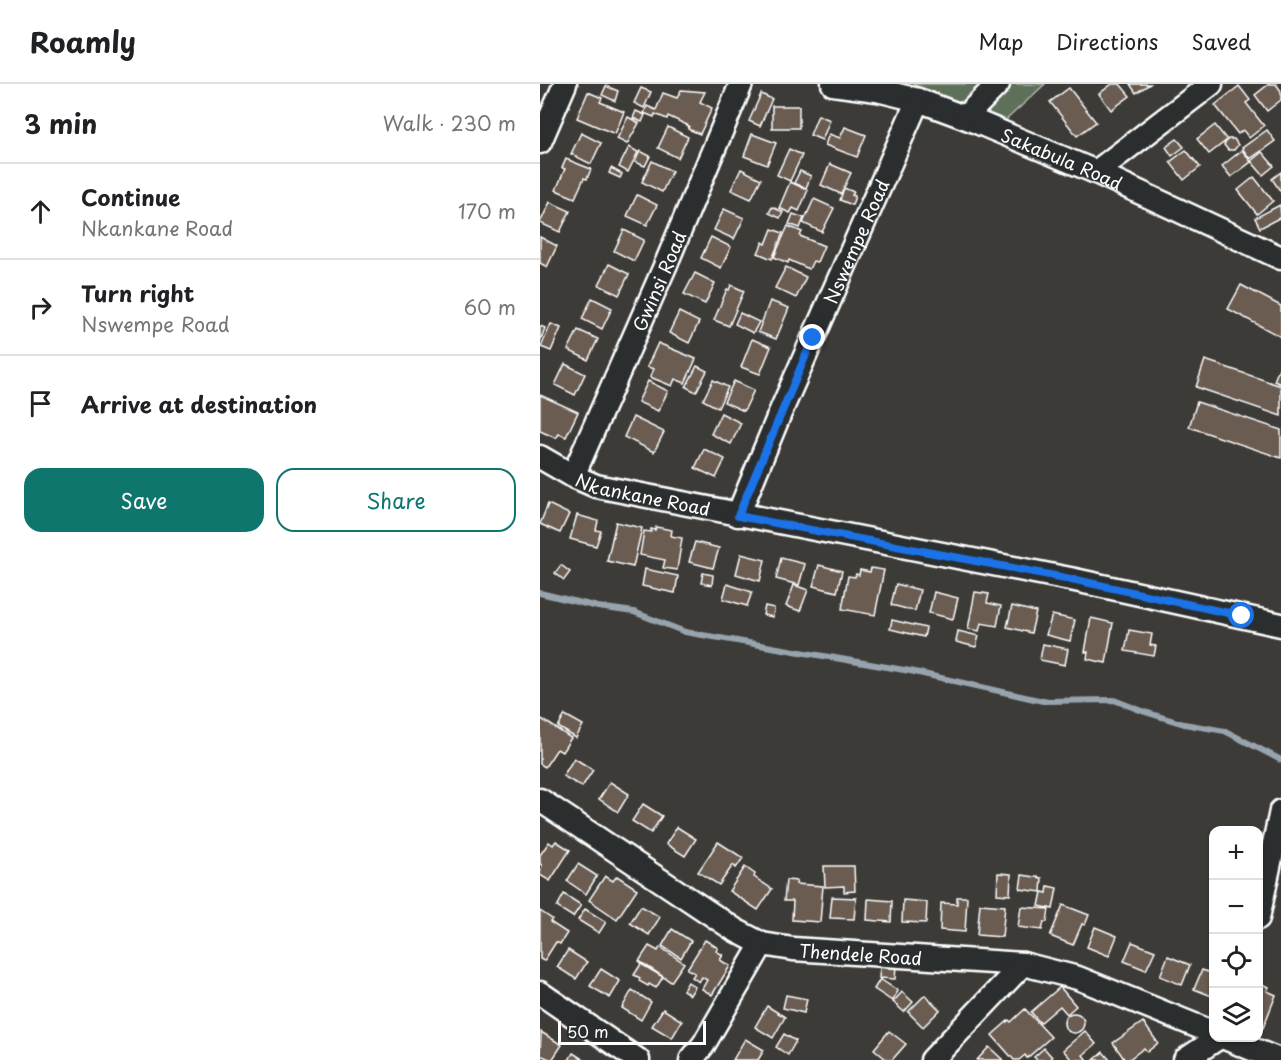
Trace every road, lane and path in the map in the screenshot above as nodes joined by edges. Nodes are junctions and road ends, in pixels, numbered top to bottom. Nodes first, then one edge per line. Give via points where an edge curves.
1 (565, 84) edge
2 (741, 84) edge
3 (832, 84) edge
4 (998, 84) edge
5 (1210, 84) edge
6 (918, 100) junction
7 (965, 117) junction
8 (540, 142) edge
9 (1096, 172) junction
10 (1277, 251) edge
11 (540, 457) edge
12 (573, 476) junction
13 (738, 516) junction
14 (1281, 625) edge
15 (540, 800) edge
16 (1281, 811) edge
17 (1263, 895) edge
18 (762, 944) junction
19 (1023, 964) junction
20 (540, 993) edge
21 (1209, 1030) edge
22 (1212, 1042) edge
23 (1236, 1042) edge
24 (638, 1060) edge
25 (690, 1060) edge
26 (932, 1060) edge
27 (1185, 1060) edge
28 (1279, 1060) edge

1 - 8 street
2 - 12 street, Gwinsi Road
3 - 6 street, Sakabula Road
4 - 7 street
5 - 9 street
6 - 7 street, Sakabula Road
6 - 13 street, Nswempe Road
7 - 9 street, Sakabula Road
9 - 10 street, Sakabula Road
11 - 12 street, Nkankane Road
12 - 13 street, Nkankane Road via 596,486
13 - 14 street, Nkankane Road via 1076,580
15 - 18 street, Thendele Road
16 - 17 street
18 - 19 street, Thendele Road
18 - 25 street via 704,1044
19 - 21 street, Thendele Road via 1078,978
19 - 26 street
20 - 24 street
22 - 27 street
23 - 28 street

